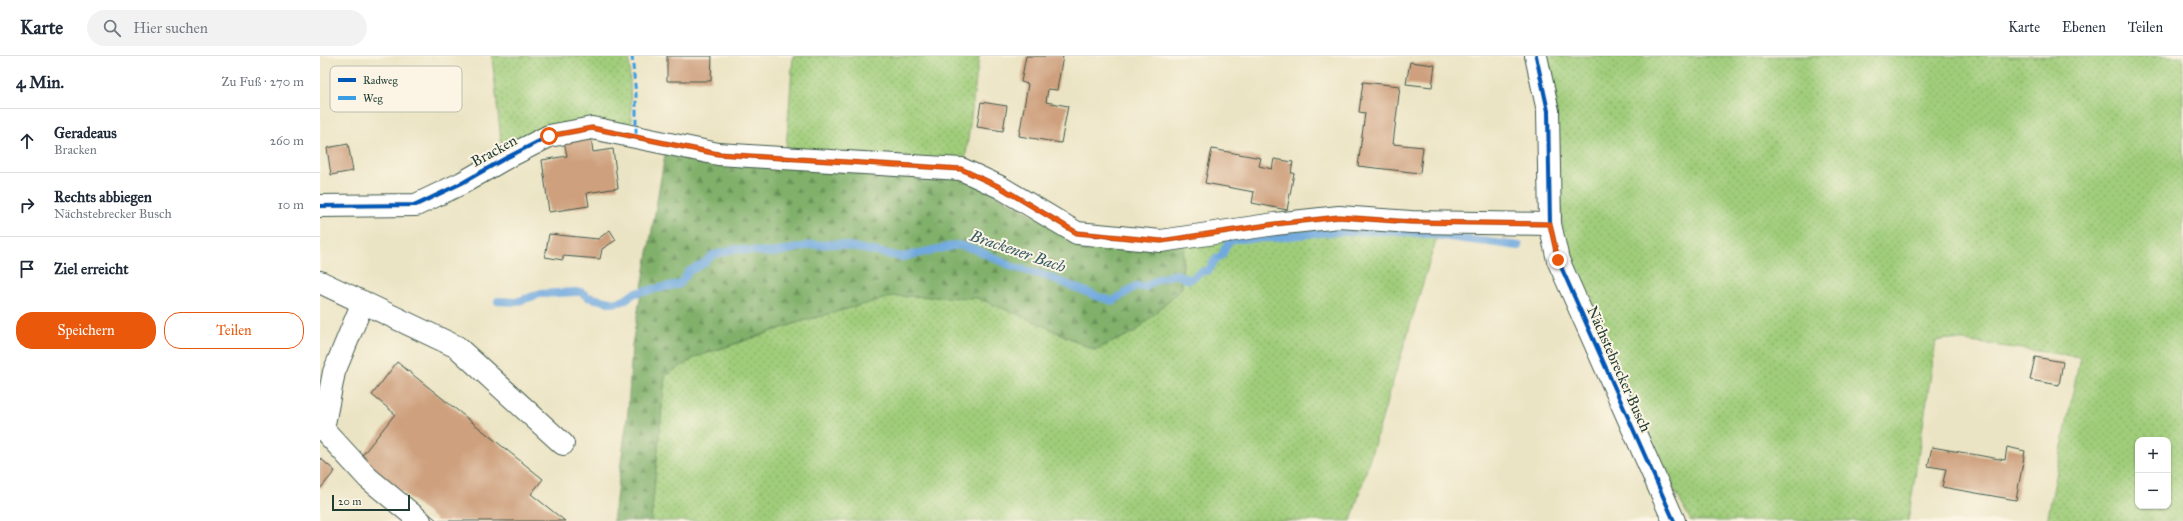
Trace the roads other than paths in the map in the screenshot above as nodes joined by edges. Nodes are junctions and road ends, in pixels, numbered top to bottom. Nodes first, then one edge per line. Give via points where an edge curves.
1 (1536, 56) edge
2 (320, 206) edge
3 (1550, 224) junction
4 (320, 282) edge
5 (363, 302) junction
6 (563, 444) dead end
7 (420, 521) edge
8 (1674, 521) edge

1 - 3 street, Nächstebrecker Busch via 1548,111
2 - 3 street, Bracken via 416,205 549,136 592,128 718,154 961,169 1000,187 1077,233 1084,234 1161,241 1339,217 1411,222
3 - 8 street, Nächstebrecker Busch via 1558,260
4 - 5 street
5 - 6 street via 457,347
5 - 7 street via 334,372 323,429 368,478

